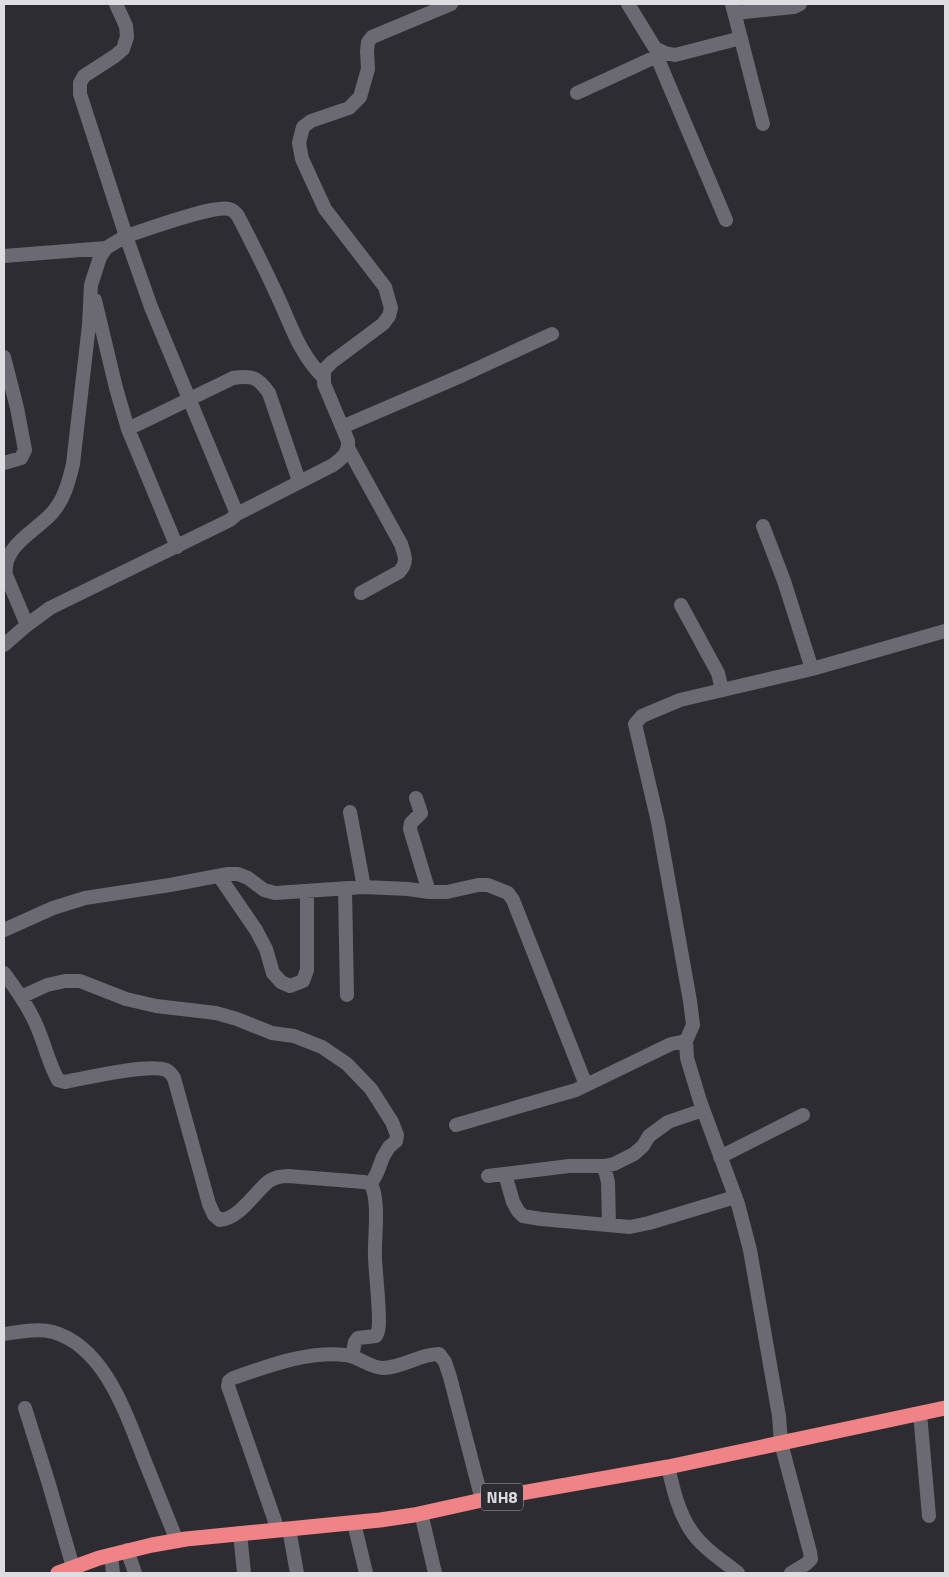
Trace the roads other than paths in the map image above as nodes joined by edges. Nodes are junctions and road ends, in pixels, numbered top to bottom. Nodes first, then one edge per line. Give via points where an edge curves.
1 (116, 4) edge
2 (451, 4) edge
3 (628, 4) edge
4 (800, 4) edge
5 (734, 8) edge
6 (742, 38) junction
7 (661, 55) junction
8 (577, 92) dead end
9 (763, 124) dead end
10 (726, 220) dead end
11 (126, 236) junction
12 (106, 248) junction
13 (4, 256) edge
14 (91, 285) junction
15 (552, 334) dead end
16 (4, 358) edge
17 (323, 377) junction
18 (190, 400) junction
19 (342, 427) junction
20 (128, 429) junction
21 (348, 448) junction
22 (4, 463) edge
23 (299, 481) junction
24 (237, 514) junction
25 (763, 526) dead end
26 (176, 546) junction
27 (4, 561) edge
28 (361, 593) dead end
29 (681, 605) dead end
30 (26, 625) junction
31 (945, 631) edge
32 (4, 645) edge
33 (812, 669) junction
34 (722, 690) junction
35 (416, 798) dead end
36 (350, 812) dead end
37 (219, 876) junction
38 (364, 887) junction
39 (346, 889) junction
40 (307, 891) junction
41 (429, 892) junction
42 (4, 930) edge
43 (4, 973) edge
44 (347, 996) dead end
45 (21, 997) junction
46 (686, 1041) junction
47 (586, 1085) junction
48 (703, 1110) junction
49 (803, 1115) dead end
50 (456, 1125) dead end
51 (720, 1157) junction
52 (604, 1166) junction
53 (505, 1174) junction
54 (488, 1176) dead end
55 (371, 1184) junction
56 (735, 1197) junction
57 (610, 1225) junction
58 (4, 1334) edge
59 (352, 1356) junction
60 (25, 1408) dead end
61 (945, 1408) edge
62 (920, 1414) junction
63 (781, 1443) junction
64 (668, 1467) junction
65 (482, 1500) junction
66 (421, 1513) junction
67 (929, 1516) dead end
68 (354, 1523) junction
69 (283, 1529) junction
70 (240, 1533) junction
71 (177, 1541) junction
72 (127, 1550) junction
73 (111, 1555) junction
74 (73, 1567) junction
75 (735, 1572) edge
76 (58, 1573) edge
77 (113, 1573) edge
78 (135, 1573) edge
79 (244, 1573) edge
80 (297, 1573) edge
81 (366, 1573) edge
82 (435, 1573) edge
83 (791, 1573) edge

1 - 11 street via 126,26 123,49 84,76 80,94
2 - 17 street via 372,37 368,42 368,69 360,97 349,108 302,127 299,143 302,159 325,209 385,287 391,308 383,324 332,362 324,370
3 - 7 street
4 - 5 street via 794,7
5 - 6 street
6 - 7 street via 675,55
6 - 9 street
7 - 8 street
7 - 10 street
11 - 12 street
11 - 17 street via 207,211 228,208 234,211 277,294 297,342
11 - 18 street via 151,307
12 - 13 street
12 - 14 street
14 - 20 street
14 - 27 street via 73,464 68,484 53,513
15 - 19 street
16 - 22 street via 25,450 21,458
17 - 19 street
18 - 20 street
18 - 23 street via 233,378 254,377 269,392
18 - 24 street
19 - 21 street
20 - 26 street
21 - 23 street via 333,465
21 - 28 street via 401,544 406,562 399,572
23 - 24 street
24 - 26 street
25 - 33 street
26 - 30 street via 50,608
27 - 30 street via 6,575
29 - 34 street via 718,673
30 - 32 street
31 - 33 street
33 - 34 street
34 - 46 street via 664,706 642,716 635,724 658,822 690,1001 693,1024
35 - 41 street via 421,814 411,823 410,829
36 - 38 street
37 - 40 street via 238,874 275,893
37 - 40 street via 256,930 273,973 290,986 303,981 307,970
37 - 42 street via 85,898
38 - 39 street
38 - 41 street
39 - 40 street
39 - 44 street
41 - 47 street via 488,885 508,893
43 - 45 street
45 - 55 street via 47,985 80,981 126,999 216,1013 322,1047 347,1064 371,1089 397,1135
45 - 55 street via 58,1080 66,1082 157,1068 167,1070 174,1078 210,1204 220,1220 227,1220 278,1177
46 - 47 street via 671,1044
46 - 48 street via 686,1058
47 - 50 street
48 - 51 street
48 - 52 street via 668,1122 649,1136 634,1154
49 - 51 street
51 - 56 street
52 - 53 street via 569,1166
52 - 57 street
53 - 54 street
53 - 57 street via 513,1202 523,1216
55 - 59 street via 375,1202 378,1332 376,1336 358,1338
56 - 57 street via 649,1223 630,1227
56 - 63 street via 750,1250
58 - 71 street via 52,1332 74,1341 90,1356 108,1379 127,1416
59 - 65 street via 374,1367 385,1368 439,1354 450,1377
59 - 69 street via 332,1354 285,1361 229,1381 238,1417
60 - 74 street
61 - 62 highway, NH8
62 - 63 highway, NH8
62 - 67 street
63 - 64 highway, NH8
63 - 83 street via 811,1559
64 - 65 highway, NH8
64 - 75 street via 690,1529 702,1544
65 - 66 highway, NH8
66 - 68 highway, NH8
66 - 82 street
68 - 69 highway, NH8
68 - 81 street
69 - 70 highway, NH8
69 - 80 street
70 - 71 highway, NH8
70 - 79 street
71 - 72 highway, NH8
72 - 73 highway, NH8
72 - 78 street
73 - 74 highway, NH8
73 - 77 street
74 - 76 highway, NH8

